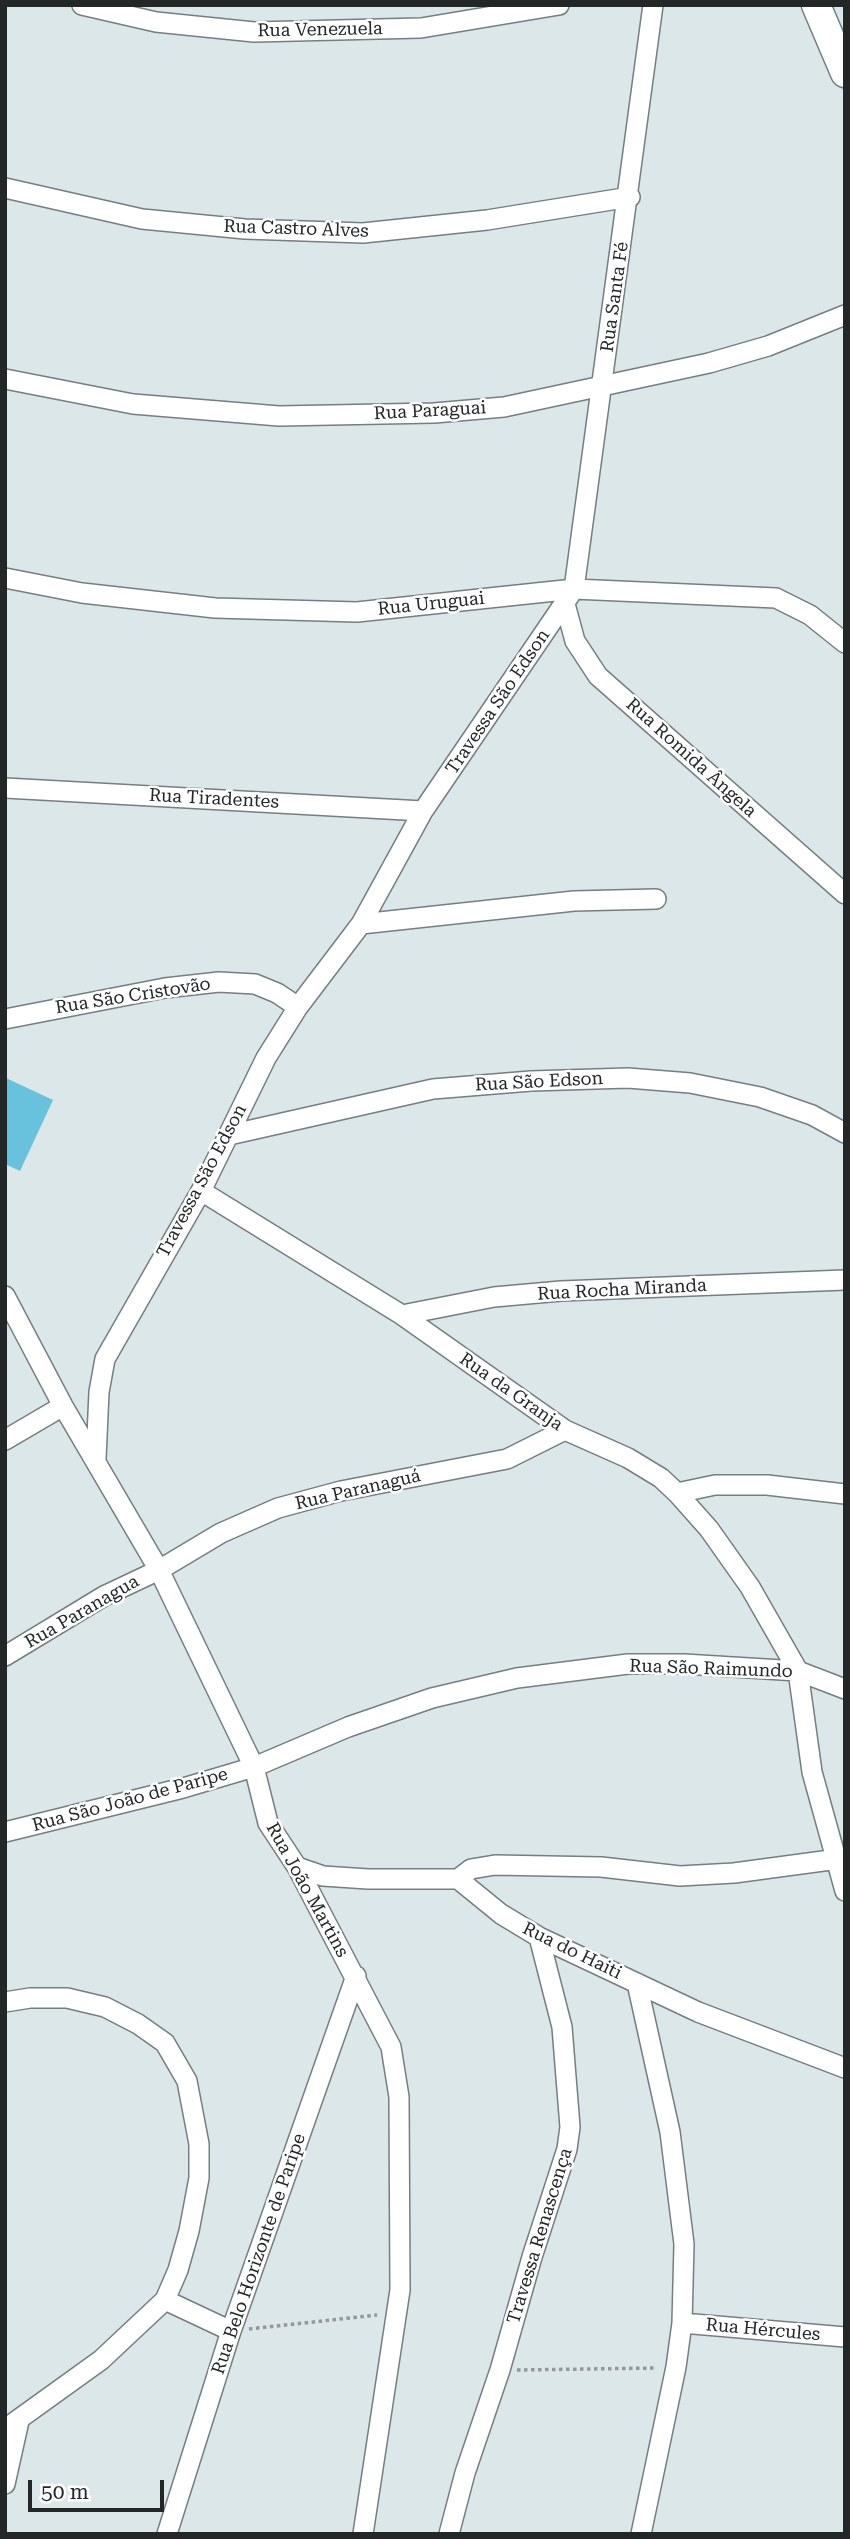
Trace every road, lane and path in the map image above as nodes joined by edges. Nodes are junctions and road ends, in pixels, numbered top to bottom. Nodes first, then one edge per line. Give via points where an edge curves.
1 (82, 5) edge
2 (559, 5) edge
3 (653, 5) edge
4 (821, 10) edge
5 (845, 73) edge
6 (5, 188) edge
7 (630, 197) junction
8 (845, 315) edge
9 (5, 379) edge
10 (602, 387) junction
11 (5, 578) edge
12 (569, 597) junction
13 (845, 643) edge
14 (5, 788) edge
15 (423, 811) junction
16 (845, 894) edge
17 (656, 900) dead end
18 (361, 925) junction
19 (298, 1007) junction
20 (5, 1018) edge
21 (845, 1133) edge
22 (229, 1135) junction
23 (201, 1191) junction
24 (845, 1280) edge
25 (5, 1296) edge
26 (402, 1315) junction
27 (63, 1406) junction
28 (565, 1430) junction
29 (5, 1440) edge
30 (96, 1458) junction
31 (677, 1493) junction
32 (845, 1494) edge
33 (159, 1570) junction
34 (5, 1656) edge
35 (798, 1671) junction
36 (845, 1689) edge
37 (254, 1766) junction
38 (5, 1832) edge
39 (838, 1859) junction
40 (297, 1867) junction
41 (458, 1879) junction
42 (845, 1891) edge
43 (538, 1937) junction
44 (356, 1976) junction
45 (637, 1983) junction
46 (5, 2002) edge
47 (845, 2068) edge
48 (165, 2300) junction
49 (397, 2314) junction
50 (682, 2323) junction
51 (231, 2331) junction
52 (845, 2337) edge
53 (676, 2367) junction
54 (500, 2370) junction
55 (12, 2425) edge
56 (5, 2484) edge
57 (167, 2534) edge
58 (363, 2534) edge
59 (449, 2534) edge
60 (641, 2534) edge

1 - 2 street, Rua Venezuela via 156,22 254,32 421,28
3 - 7 street, Rua Santa Fé
4 - 5 main road
6 - 7 street, Rua Castro Alves via 142,219 363,233 487,220
7 - 10 street, Rua Santa Fé
8 - 10 street, Rua Paraguai via 768,346
9 - 10 street, Rua Paraguai via 133,404 279,416 504,407
10 - 12 street, Rua Santa Fé
11 - 12 street, Rua Uruguai via 82,593 215,608 357,612
12 - 13 street, Rua Uruguai via 776,598 810,615
12 - 15 street, Travessa São Edson
12 - 16 street, Rua Romida Ângela via 575,641 598,676
14 - 15 street, Rua Tiradentes
15 - 18 street, Travessa São Edson
17 - 18 street via 574,901
18 - 19 street, Travessa São Edson
19 - 20 street, Rua São Cristovão via 255,984 219,982
19 - 22 street, Travessa São Edson via 266,1058
21 - 22 street, Rua São Edson via 812,1115 760,1097 690,1083 628,1078 433,1089
22 - 23 street, Travessa São Edson
23 - 26 street, Rua da Granja
23 - 30 street, Travessa São Edson via 106,1359 99,1392
24 - 26 street, Rua Rocha Miranda via 561,1291 494,1297
25 - 27 street, Rua João Martins
26 - 28 street, Rua da Granja
27 - 29 street
27 - 30 street, Rua João Martins
28 - 31 street, Rua da Granja via 628,1458
28 - 33 street, Rua Paranaguá via 507,1459 278,1508 221,1533
30 - 33 street, Rua João Martins
31 - 32 street via 715,1485 767,1485
31 - 35 street, Rua da Granja via 750,1587
33 - 34 street, Rua Paranagua via 104,1596
33 - 37 street, Rua João Martins
35 - 36 street, Rua São Raimundo
35 - 37 street, Rua São Raimundo via 628,1664 517,1678 432,1698
35 - 39 street via 813,1772
37 - 38 street, Rua São João de Paripe
37 - 40 street, Rua João Martins via 268,1823
39 - 41 street via 680,1875 495,1864 471,1869
39 - 42 street
40 - 41 street via 346,1877
40 - 44 street, Rua João Martins
41 - 43 street, Rua do Haiti
43 - 45 street, Rua do Haiti
43 - 54 street, Travessa Renascença via 562,2027 570,2127
44 - 49 street, Rua João Martins via 391,2046 397,2076 402,2256
44 - 51 street, Rua Belo Horizonte de Paripe
45 - 47 street, Rua do Haiti via 710,2017
45 - 50 street via 676,2170 684,2244
46 - 48 street via 68,1998 105,2007 165,2043 187,2081 197,2119 199,2178 186,2244
48 - 51 street
48 - 55 street via 101,2360
49 - 51 path
49 - 58 street, Rua João Martins
50 - 52 street, Rua Hércules
50 - 53 street
51 - 57 street, Rua Belo Horizonte de Paripe
53 - 54 path
53 - 60 street
54 - 59 street, Travessa Renascença
55 - 56 street

